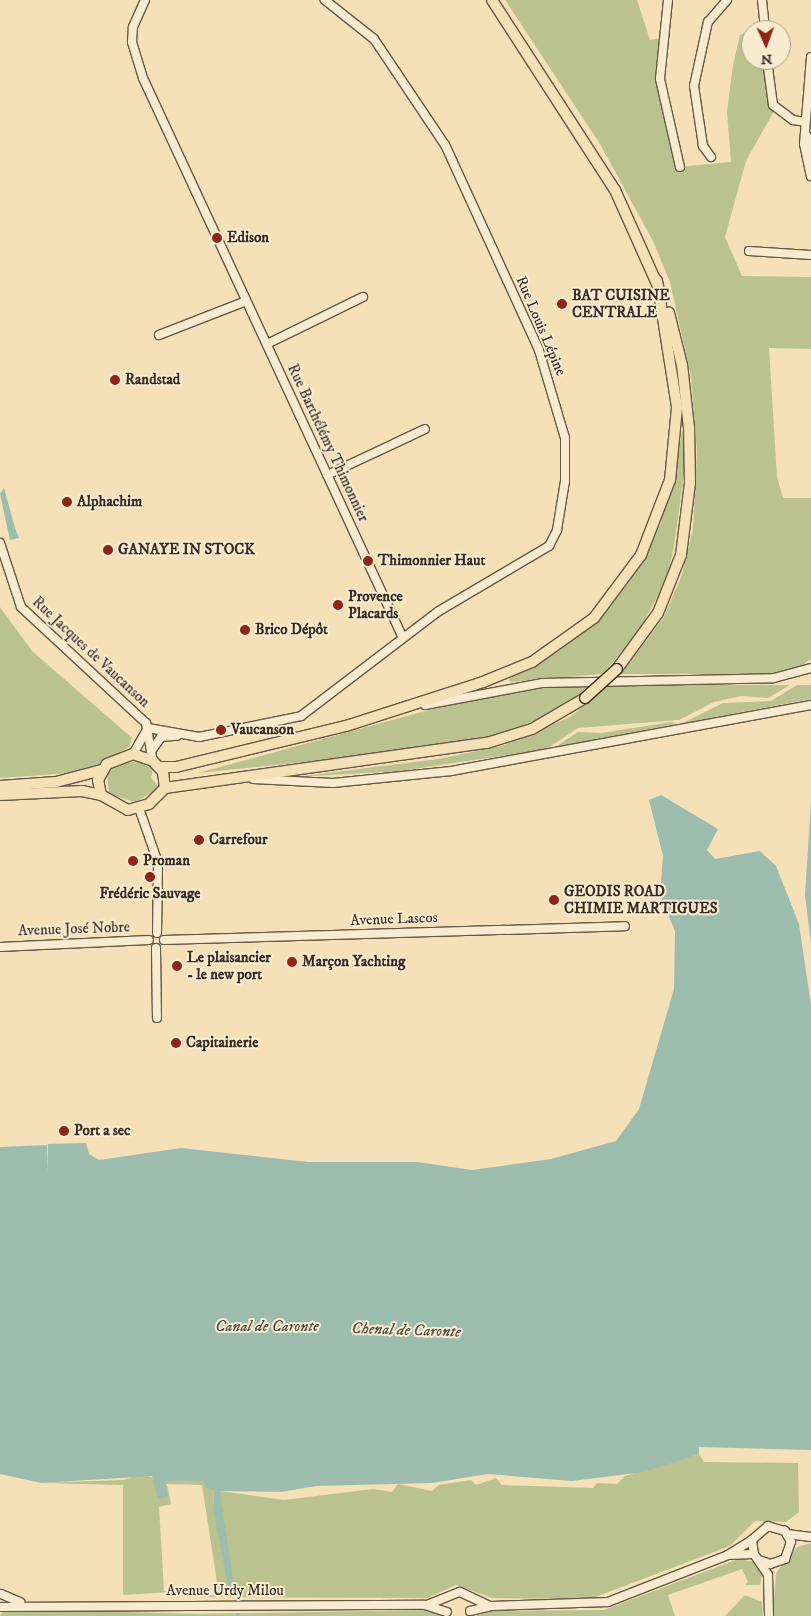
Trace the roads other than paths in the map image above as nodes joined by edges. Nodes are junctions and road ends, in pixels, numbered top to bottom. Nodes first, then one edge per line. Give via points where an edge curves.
1 (145, 0) edge
2 (325, 0) edge
3 (492, 0) edge
4 (668, 0) edge
5 (727, 0) edge
6 (762, 0) edge
7 (764, 20) edge
8 (811, 57) edge
9 (769, 70) edge
10 (806, 122) junction
11 (811, 155) edge
12 (711, 157) dead end
13 (680, 166) dead end
14 (811, 176) edge
15 (749, 251) dead end
16 (811, 255) edge
17 (656, 280) junction
18 (363, 298) dead end
19 (246, 301) junction
20 (159, 335) dead end
21 (267, 344) junction
22 (425, 429) dead end
23 (328, 475) junction
24 (0, 542) edge
25 (402, 636) junction
26 (811, 668) edge
27 (811, 704) edge
28 (384, 714) junction
29 (147, 725) junction
30 (199, 737) junction
31 (152, 750) junction
32 (133, 754) junction
33 (156, 764) junction
34 (102, 770) junction
35 (218, 777) junction
36 (0, 786) edge
37 (165, 788) junction
38 (0, 795) edge
39 (101, 795) junction
40 (139, 808) junction
41 (625, 926) dead end
42 (156, 933) junction
43 (149, 940) junction
44 (164, 940) junction
45 (0, 947) edge
46 (156, 948) junction
47 (157, 1018) dead end
48 (788, 1534) junction
49 (809, 1537) edge
50 (752, 1540) junction
51 (790, 1551) junction
52 (728, 1555) junction
53 (756, 1557) junction
54 (778, 1564) junction
55 (769, 1581) junction
56 (1, 1592) edge
57 (468, 1596) junction
58 (449, 1597) junction
59 (24, 1604) junction
60 (0, 1605) edge
61 (426, 1605) junction
62 (491, 1606) junction
63 (468, 1614) edge
64 (450, 1615) edge
65 (769, 1616) edge

1 - 19 street, Rue Barthélémy Thimonnier via 133,26 132,42 143,78
2 - 25 street, Rue Louis Lépine via 374,39 445,145 539,350 565,438 565,481 557,530 549,546
3 - 17 main road via 615,190
4 - 13 street via 660,80
5 - 12 street via 708,22 694,86 703,146
6 - 7 street
8 - 10 street
9 - 10 street via 773,105 793,120
10 - 11 street
10 - 14 street via 804,151
15 - 16 street
17 - 28 main road via 673,366 677,428 664,503 635,566 594,618 532,662
17 - 35 main road, bridge via 684,380 690,457 688,506 681,554 669,589 643,637 617,669 585,698 532,729 487,743
18 - 21 street
19 - 20 street
19 - 21 street, Rue Barthélémy Thimonnier
21 - 23 street, Rue Barthélémy Thimonnier
22 - 23 street
23 - 25 street, Rue Barthélémy Thimonnier
24 - 29 street, Rue Jacques de Vaucanson via 21,607
25 - 30 street via 302,716
26 - 28 street via 774,678 516,686
27 - 35 street via 452,771 333,783
28 - 33 main road via 176,767
29 - 30 street
29 - 31 street
29 - 32 street
30 - 31 street via 162,737
31 - 33 street
32 - 33 main road
32 - 34 main road via 115,758
33 - 37 main road
34 - 36 main road via 56,782
34 - 39 main road
35 - 37 main road
37 - 40 main road
38 - 39 main road via 82,791
39 - 40 main road via 116,807
40 - 42 street via 158,863
41 - 44 street, Avenue Lascos
42 - 43 street
42 - 44 street
43 - 45 street, Avenue José Nobre
43 - 46 street
44 - 46 street
46 - 47 street
48 - 49 street
48 - 50 street via 768,1526
48 - 51 street
49 - 51 street
50 - 52 street
50 - 53 street
51 - 54 street
52 - 53 street
52 - 62 street via 608,1602
53 - 54 street
53 - 55 street
54 - 55 street
55 - 65 street
56 - 59 street, Avenue Urdy Milou
56 - 60 street
57 - 58 street, Avenue Urdy Milou via 460,1592
57 - 62 street
57 - 63 street
58 - 61 street, Avenue Urdy Milou
58 - 64 street
59 - 60 street, Avenue Urdy Milou
59 - 61 street, Avenue Urdy Milou
61 - 64 street, Avenue Urdy Milou
62 - 63 street

